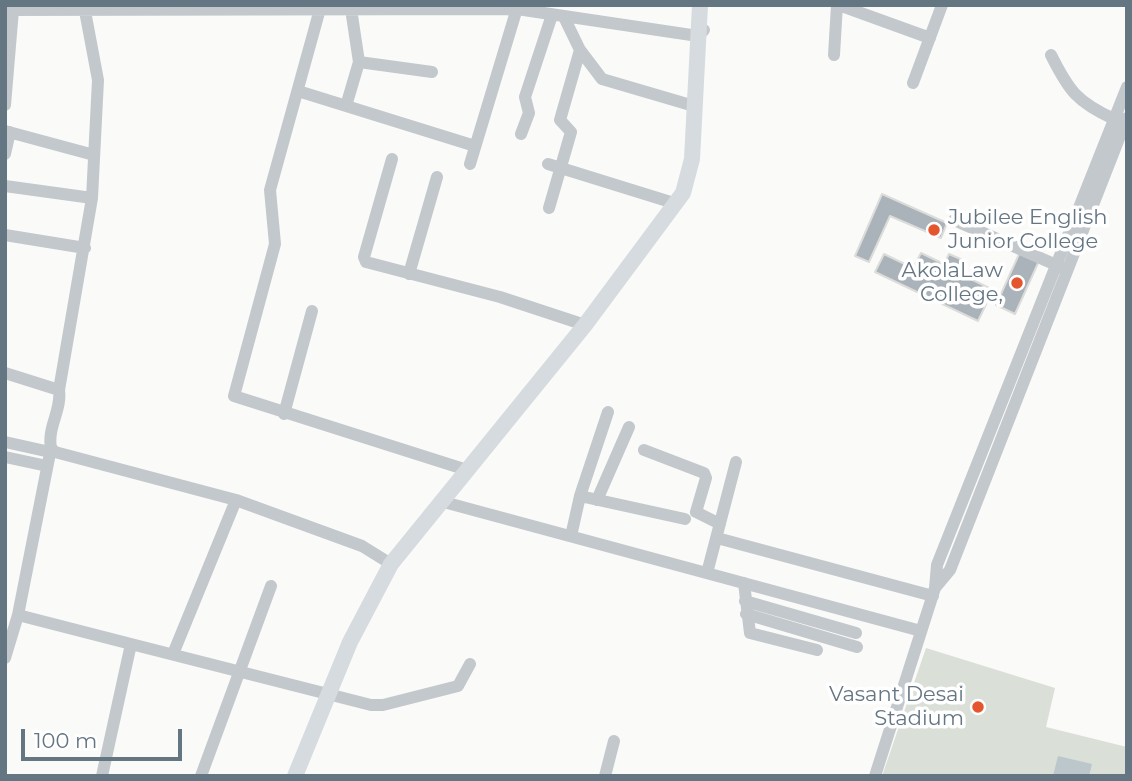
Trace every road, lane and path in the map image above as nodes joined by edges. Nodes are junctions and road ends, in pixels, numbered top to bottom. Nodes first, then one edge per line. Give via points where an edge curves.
1 (590, 5) edge
2 (700, 5) edge
3 (706, 5) edge
4 (838, 5) edge
5 (942, 5) edge
6 (223, 7) edge
7 (280, 7) edge
8 (416, 7) edge
9 (518, 7) edge
10 (69, 8) edge
11 (100, 8) edge
12 (170, 8) edge
13 (312, 8) edge
14 (351, 9) junction
15 (9, 10) edge
16 (85, 11) junction
17 (558, 16) junction
18 (589, 20) junction
19 (698, 31) junction
20 (930, 38) junction
21 (580, 50) junction
22 (834, 55) dead end
23 (1051, 55) dead end
24 (359, 62) junction
25 (432, 72) dead end
26 (913, 83) dead end
27 (1127, 87) edge
28 (298, 91) junction
29 (5, 105) edge
30 (346, 106) junction
31 (694, 106) junction
32 (1120, 119) edge
33 (8, 131) edge
34 (521, 134) dead end
35 (475, 146) junction
36 (5, 154) edge
37 (94, 155) junction
38 (392, 159) dead end
39 (470, 164) dead end
40 (554, 166) junction
41 (436, 177) dead end
42 (5, 186) edge
43 (92, 198) junction
44 (677, 204) junction
45 (549, 208) dead end
46 (954, 220) dead end
47 (5, 235) edge
48 (85, 248) junction
49 (1063, 268) junction
50 (409, 274) junction
51 (313, 311) dead end
52 (585, 325) junction
53 (5, 373) edge
54 (58, 390) junction
55 (608, 412) dead end
56 (284, 414) junction
57 (629, 427) dead end
58 (5, 442) edge
59 (50, 450) junction
60 (644, 450) dead end
61 (5, 457) edge
62 (736, 462) dead end
63 (47, 466) junction
64 (467, 470) junction
65 (580, 496) junction
66 (236, 500) junction
67 (597, 500) junction
68 (440, 501) junction
69 (685, 519) dead end
70 (720, 524) junction
71 (571, 536) junction
72 (717, 538) junction
73 (391, 564) junction
74 (708, 573) junction
75 (744, 583) junction
76 (271, 586) dead end
77 (934, 592) junction
78 (745, 601) junction
79 (746, 614) junction
80 (18, 615) junction
81 (921, 631) junction
82 (856, 633) dead end
83 (131, 644) junction
84 (857, 647) dead end
85 (817, 650) dead end
86 (173, 654) junction
87 (5, 658) edge
88 (470, 664) dead end
89 (240, 669) junction
90 (328, 692) junction
91 (614, 741) dead end
92 (102, 776) edge
93 (201, 776) edge
94 (295, 776) edge
95 (605, 776) edge
96 (875, 776) edge

1 - 18 street
2 - 19 main road
3 - 19 street via 704,30
4 - 20 street
4 - 22 street
5 - 20 street
6 - 7 street
6 - 12 street
7 - 13 street
8 - 9 street
8 - 14 street
9 - 17 street
9 - 35 street
10 - 15 street
10 - 16 street
11 - 12 street
11 - 16 street
13 - 14 street
13 - 28 street
14 - 24 street
15 - 29 street
16 - 37 street via 98,80
17 - 18 street
17 - 21 street
17 - 34 street via 525,97 528,113
18 - 19 street
19 - 31 main road
20 - 26 street
21 - 31 street via 608,83
21 - 40 street via 560,120 571,132
23 - 32 street via 1082,103
24 - 25 street
24 - 30 street
27 - 32 street
28 - 30 street
28 - 56 street via 270,190 275,244 233,391 237,399
30 - 35 street
31 - 44 main road via 689,180
32 - 49 street
33 - 36 street
33 - 37 street
35 - 39 street
37 - 43 street
38 - 50 street via 365,260
40 - 44 street
40 - 45 street
41 - 50 street
42 - 43 street
43 - 48 street
44 - 52 main road
46 - 49 street
47 - 48 street
48 - 54 street
49 - 77 street via 937,565
50 - 52 street
51 - 56 street
52 - 64 main road
53 - 54 street
54 - 59 street
55 - 65 street
56 - 64 street
57 - 67 street
58 - 59 street
59 - 63 street
59 - 66 street
60 - 70 street via 704,473 696,512
61 - 63 street
62 - 70 street
63 - 80 street
64 - 68 main road
65 - 67 street
65 - 71 street
66 - 73 street via 362,546
66 - 86 street
67 - 69 street
68 - 71 street
68 - 73 main road
70 - 72 street
71 - 74 street
72 - 74 street
72 - 77 street
73 - 90 main road
74 - 75 street
75 - 78 street
75 - 81 street
76 - 89 street
77 - 81 street
78 - 79 street
78 - 82 street
79 - 84 street
79 - 85 street via 750,633
80 - 83 street
80 - 87 street
81 - 96 street
83 - 86 street
83 - 92 street
86 - 89 street
88 - 90 street via 458,686 383,705
89 - 90 street
89 - 93 street
90 - 94 main road
91 - 95 street

